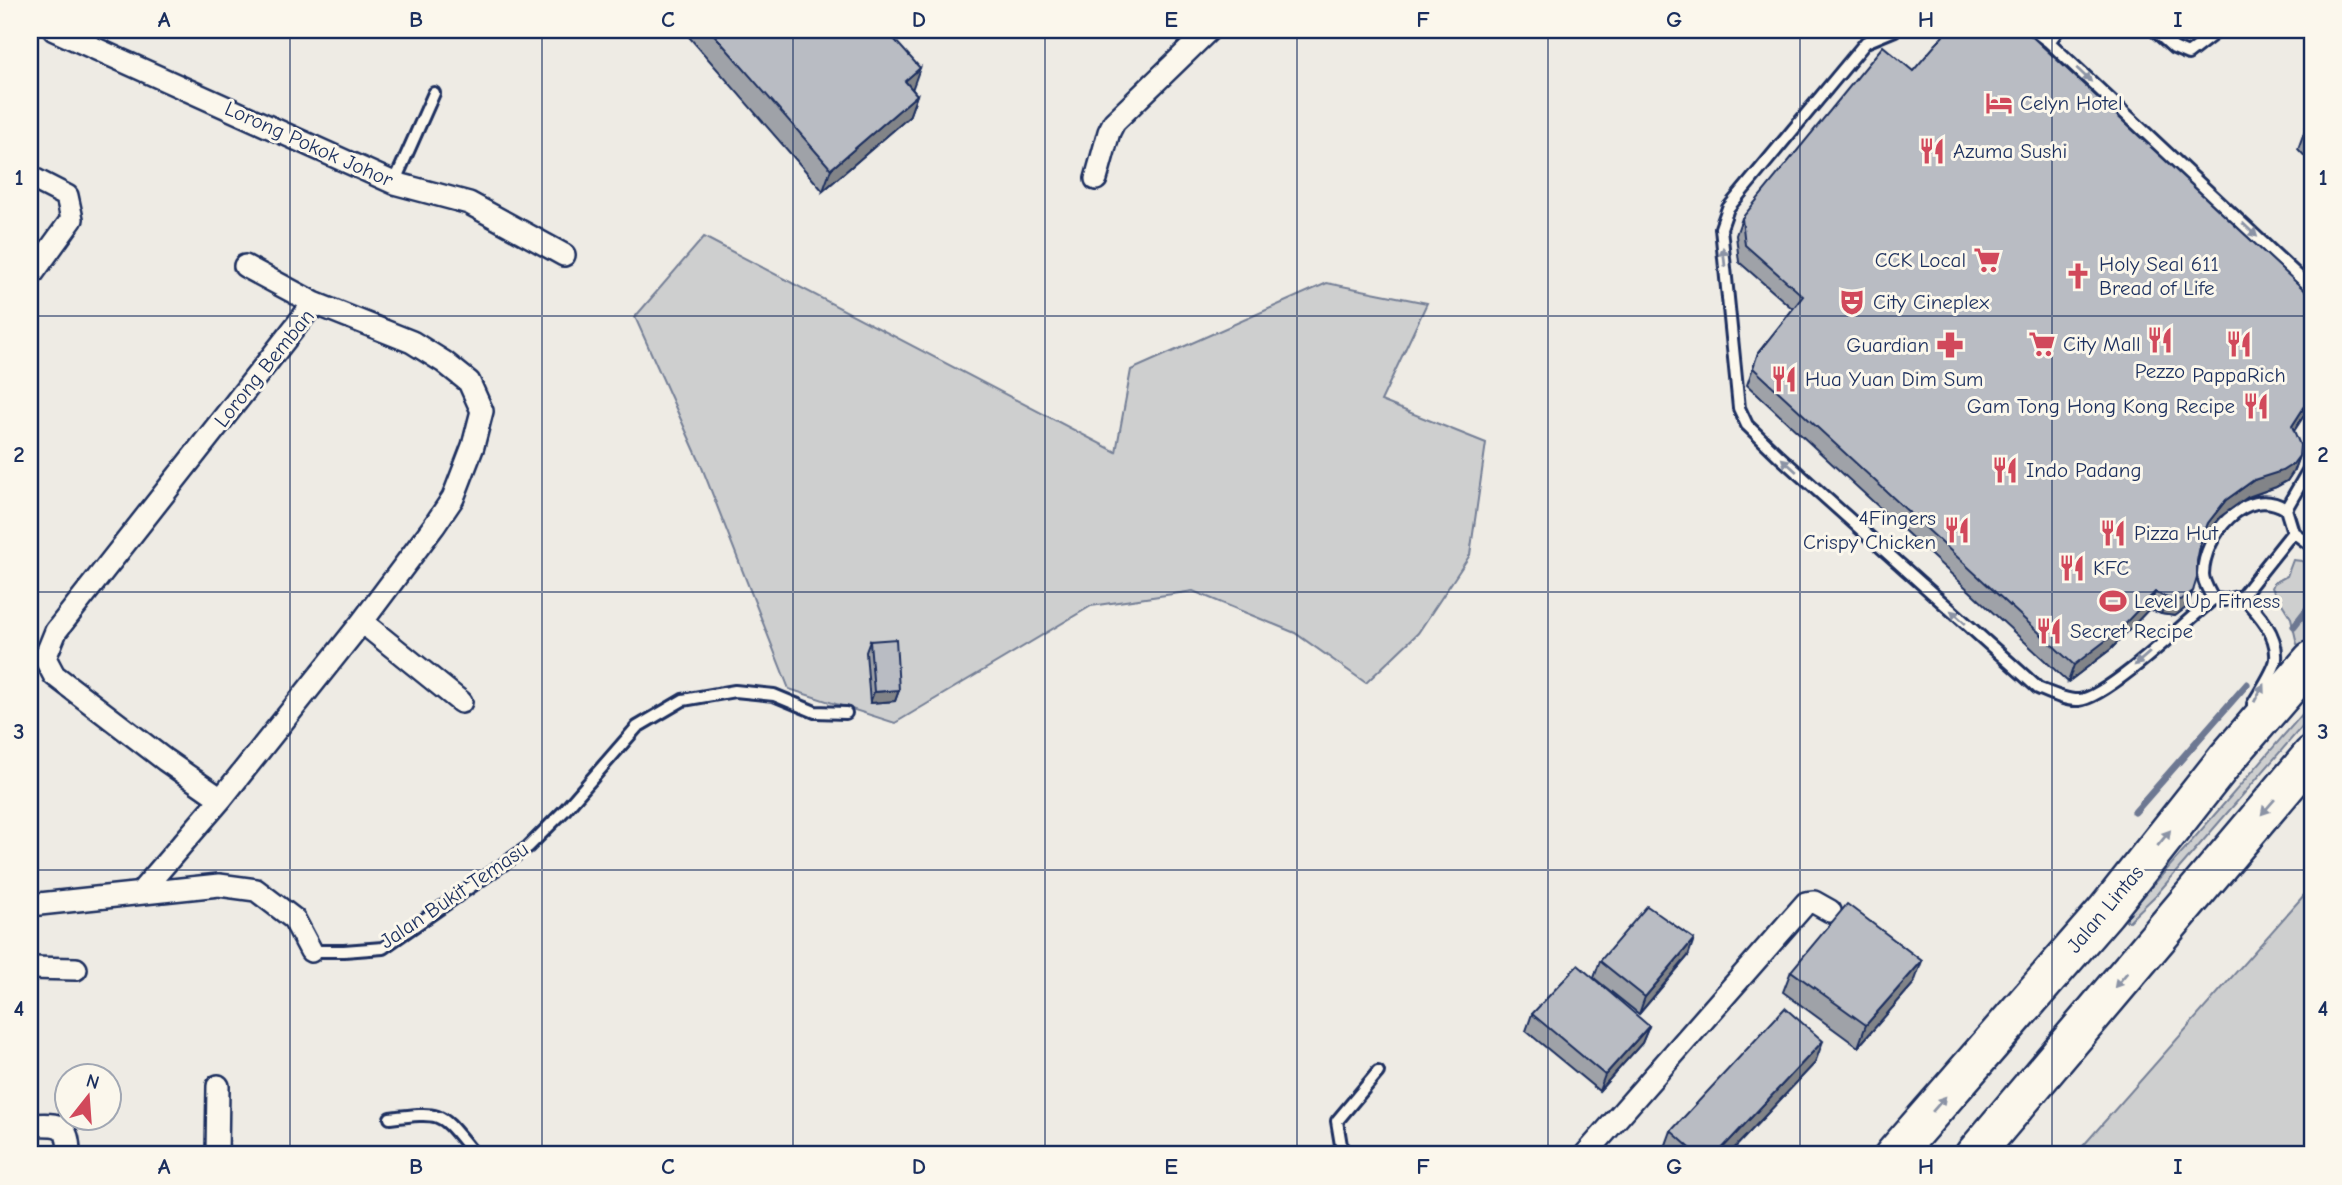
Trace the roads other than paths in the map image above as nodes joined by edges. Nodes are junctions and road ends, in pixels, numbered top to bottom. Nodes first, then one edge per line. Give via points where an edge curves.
1 (54, 30) edge
2 (1209, 30) edge
3 (1895, 30) edge
4 (2033, 30) edge
5 (2058, 30) edge
6 (2154, 30) edge
7 (2219, 30) edge
8 (2049, 42) junction
9 (434, 93) dead end
10 (30, 177) edge
11 (1096, 179) dead end
12 (394, 183) junction
13 (564, 255) dead end
14 (245, 266) dead end
15 (30, 277) edge
16 (2312, 289) edge
17 (314, 303) junction
18 (2312, 464) edge
19 (2286, 509) junction
20 (2293, 532) junction
21 (2312, 546) edge
22 (2242, 596) junction
23 (2213, 599) junction
24 (362, 622) junction
25 (2312, 660) edge
26 (461, 702) dead end
27 (846, 713) dead end
28 (2231, 755) junction
29 (2312, 755) edge
30 (221, 799) junction
31 (2203, 882) junction
32 (140, 894) junction
33 (30, 905) edge
34 (1830, 911) dead end
35 (2106, 911) junction
36 (311, 951) joint
37 (30, 968) edge
38 (76, 969) dead end
39 (1378, 1072) dead end
40 (218, 1086) dead end
41 (390, 1118) dead end
42 (30, 1125) edge
43 (69, 1155) edge
44 (217, 1155) edge
45 (475, 1155) edge
46 (1350, 1155) edge
47 (1585, 1155) edge
48 (1894, 1155) edge
49 (1974, 1155) edge

1 - 12 street, Lorong Pokok Johor
2 - 11 street via 1114,122
23 -> 3 lane via 2095,697 2078,701 2057,696 2038,688 1747,425 1739,408 1721,228 1728,208 1866,42
4 - 8 lane
5 - 8 lane
6 - 7 lane via 2188,54
8 -> 16 lane
9 - 12 lane
10 - 15 street via 67,196 72,219
12 - 13 street, Lorong Pokok Johor via 469,203
14 - 17 street
17 - 24 street, Lorong Bemban via 412,342 444,362 469,382 482,411 453,498
17 - 30 street, Lorong Bemban via 56,631 46,658 54,674
18 - 19 lane
19 - 20 lane
19 - 23 lane via 2273,502 2251,502 2217,532 2202,577
20 - 21 lane
20 - 22 lane
22 - 23 lane
28 -> 22 lane via 2277,661 2274,639
24 - 26 street
24 - 30 street, Lorong Bemban
25 - 28 highway, Jalan Lintas
27 - 36 lane, Jalan Bukit Temasu via 815,712 774,695 735,691 684,700 637,727 528,847 383,948
35 -> 28 highway, Jalan Lintas
29 -> 31 highway
30 - 32 street, Lorong Bemban
31 - 35 highway via 2140,939 2126,941 2110,931
31 -> 49 highway
32 - 33 street, Jalan Bukit Temasu
32 - 36 street, Jalan Bukit Temasu via 219,885 256,890 294,919
34 - 47 street via 1814,902 1805,903
48 -> 35 highway, Jalan Lintas
37 - 38 street
39 - 46 lane via 1337,1121 1341,1145
40 - 44 street
41 - 45 lane via 436,1115 446,1120
42 - 43 street via 64,1129

